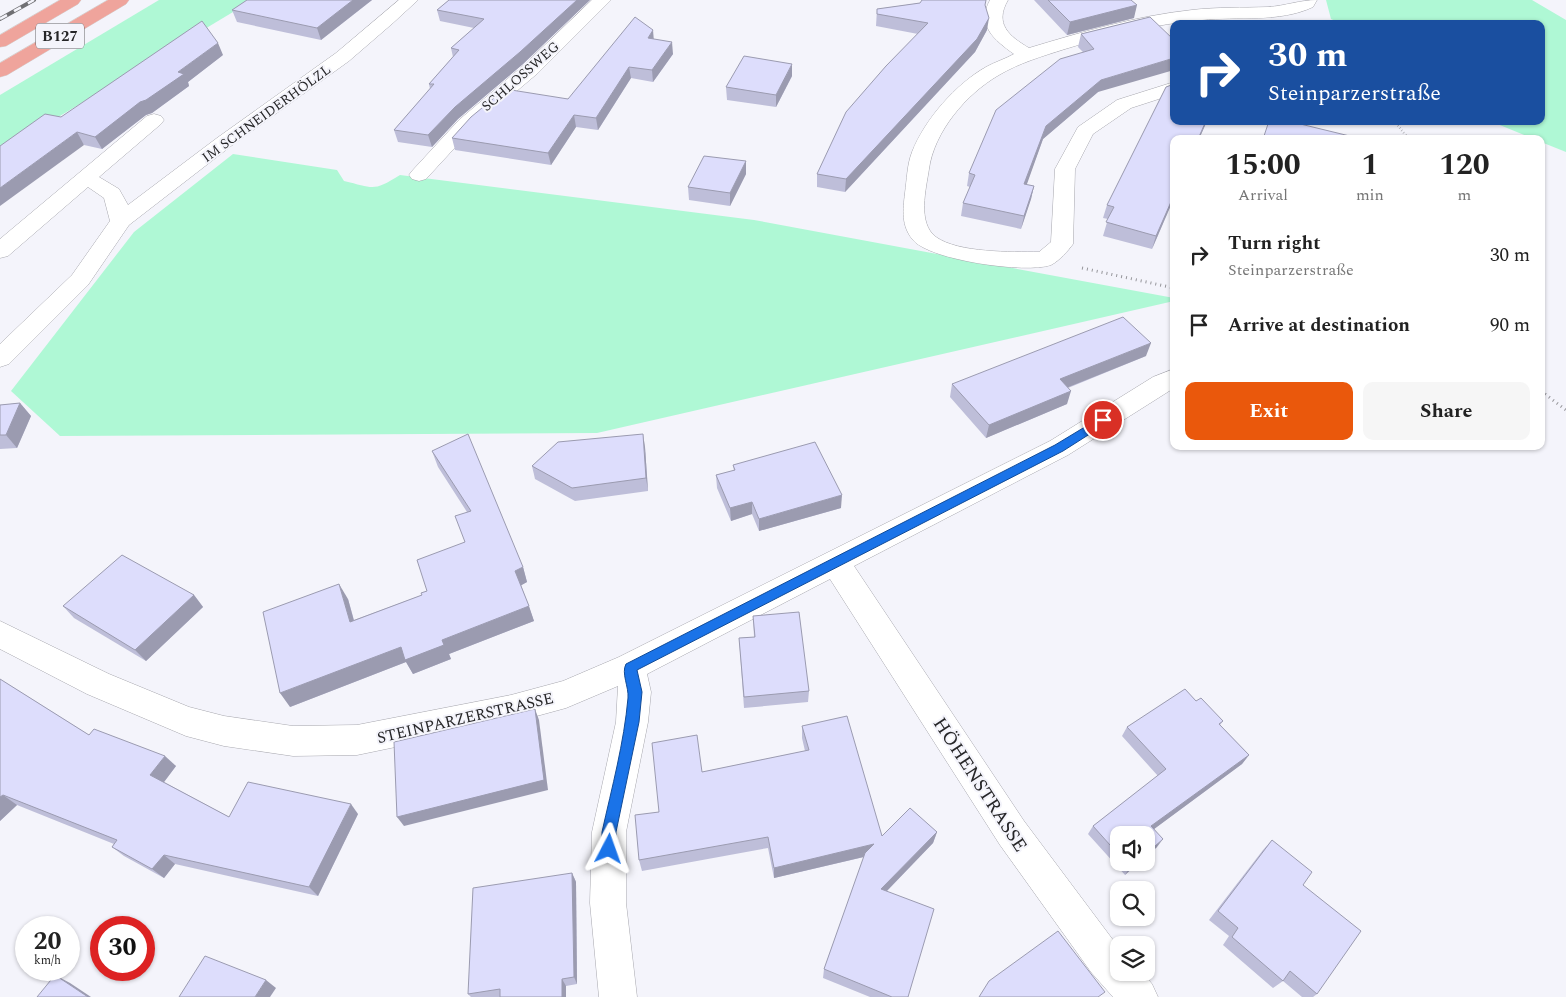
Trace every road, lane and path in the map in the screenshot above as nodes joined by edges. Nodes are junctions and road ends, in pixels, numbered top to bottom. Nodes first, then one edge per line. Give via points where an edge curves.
1 (72, 0) edge
2 (120, 0) edge
3 (408, 0) edge
4 (602, 0) edge
5 (999, 0) edge
6 (1308, 0) edge
7 (1194, 20) edge
8 (1170, 25) edge
9 (0, 42) edge
10 (1027, 56) junction
11 (0, 71) edge
12 (1170, 89) edge
13 (154, 120) dead end
14 (1397, 125) edge
15 (1406, 135) edge
16 (419, 175) dead end
17 (85, 180) junction
18 (121, 221) junction
19 (0, 251) edge
20 (1045, 259) junction
21 (1170, 287) edge
22 (0, 358) edge
23 (1170, 380) edge
24 (1545, 394) edge
25 (1566, 410) edge
26 (835, 562) junction
27 (0, 634) edge
28 (630, 668) junction
29 (618, 997) edge
30 (1139, 997) edge

1 - 9 main road, B127
2 - 11 main road, B127
3 - 18 street, IM SCHNEIDERHÖLZL via 341,58
4 - 16 street, SCHLOSSWEG via 531,69 478,112
5 - 10 street via 993,16 998,32
6 - 7 street via 1301,7 1225,13
8 - 10 street via 1090,35
10 - 20 street via 991,72 972,86 934,132 917,172 914,216 921,236 942,249 1006,260
12 - 20 street via 1124,104 1085,131 1064,169 1062,244
13 - 17 street
14 - 15 path
17 - 18 street via 114,194
17 - 19 street
18 - 22 street, IM SCHNEIDERHÖLZL via 80,280
20 - 21 path
23 - 26 street, STEINPARZERSTRASSE via 1059,448
24 - 25 path
26 - 28 street, STEINPARZERSTRASSE
26 - 30 street, HÖHENSTRASSE via 1012,833 1104,959
27 - 28 street, STEINPARZERSTRASSE via 98,684 186,721 224,731 293,741 358,740 511,709 566,694
28 - 29 street via 635,692 632,722 609,832 608,903

